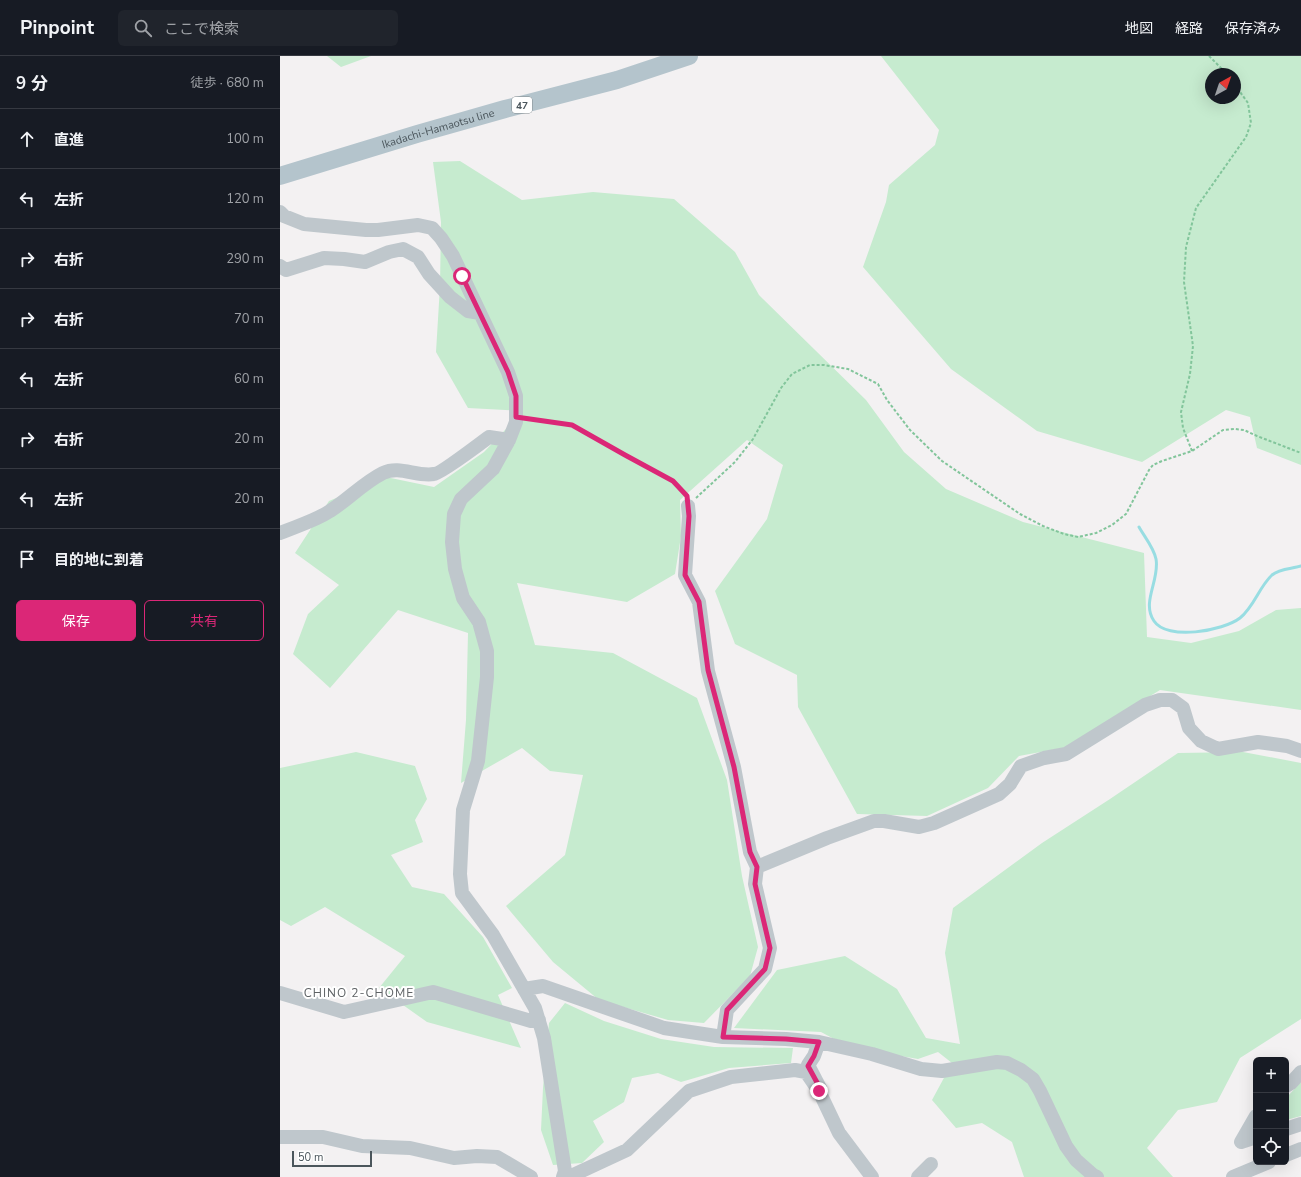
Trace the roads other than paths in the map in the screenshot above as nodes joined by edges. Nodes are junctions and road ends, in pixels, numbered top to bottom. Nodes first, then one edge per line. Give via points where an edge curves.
1 (689, 56) edge
2 (280, 176) edge
3 (280, 212) edge
4 (280, 266) edge
5 (480, 313) junction
6 (509, 440) junction
7 (688, 506) road end
8 (280, 533) edge
9 (1301, 751) edge
10 (757, 867) junction
11 (524, 989) junction
12 (280, 993) edge
13 (539, 1020) junction
14 (723, 1037) junction
15 (819, 1042) junction
16 (1301, 1072) edge
17 (1289, 1084) edge
18 (819, 1091) junction
19 (1253, 1121) edge
20 (1301, 1124) edge
21 (1289, 1128) edge
22 (280, 1137) edge
23 (1253, 1138) edge
24 (1301, 1149) edge
25 (1289, 1154) edge
26 (931, 1164) dead end
27 (1262, 1165) edge
28 (531, 1177) edge
29 (563, 1177) edge
30 (872, 1177) edge
31 (918, 1177) edge
32 (1097, 1177) edge
33 (1233, 1177) edge

1 - 2 main road, Ikadachi-Hamaotsu line / 47 via 617,80 417,134
3 - 5 street via 304,224 366,230 418,225 432,228 453,256
4 - 5 street via 286,270 324,258 365,262 403,249 418,257 450,298 468,311
5 - 6 street via 508,372 516,396 516,422
6 - 8 street via 490,437 436,474 400,469 384,472 368,481 331,510 312,521
6 - 11 street via 493,469 461,499 454,514 452,542 455,569 463,598 479,622 487,651 487,677 478,761 463,810 460,874 462,893 493,935
7 - 10 street via 685,575 699,602 708,670 734,767 750,852
9 - 10 street via 1287,746 1258,742 1218,749 1201,741 1190,728 1183,708 1172,700 1160,700 1145,705 1066,754 1021,766 1010,784 999,794 934,823 918,827 874,821
10 - 14 street via 755,884 770,948 765,969 727,1010
11 - 13 street
11 - 14 street via 543,986 664,1028
12 - 13 street via 344,1012 433,992 530,1021
13 - 29 street via 565,1171
14 - 15 street
15 - 18 street via 808,1066 820,1088
15 - 32 street via 921,1069 942,1071 997,1062 1007,1063 1033,1079 1066,1146 1076,1160
16 - 17 street
18 - 29 street via 806,1072 795,1070 731,1078 689,1091 627,1150 573,1175
18 - 30 street via 839,1132
19 - 23 street via 1241,1142
20 - 21 street
22 - 28 street via 323,1137 362,1146 410,1148 454,1158 497,1157
24 - 25 street
26 - 31 street
27 - 33 street

